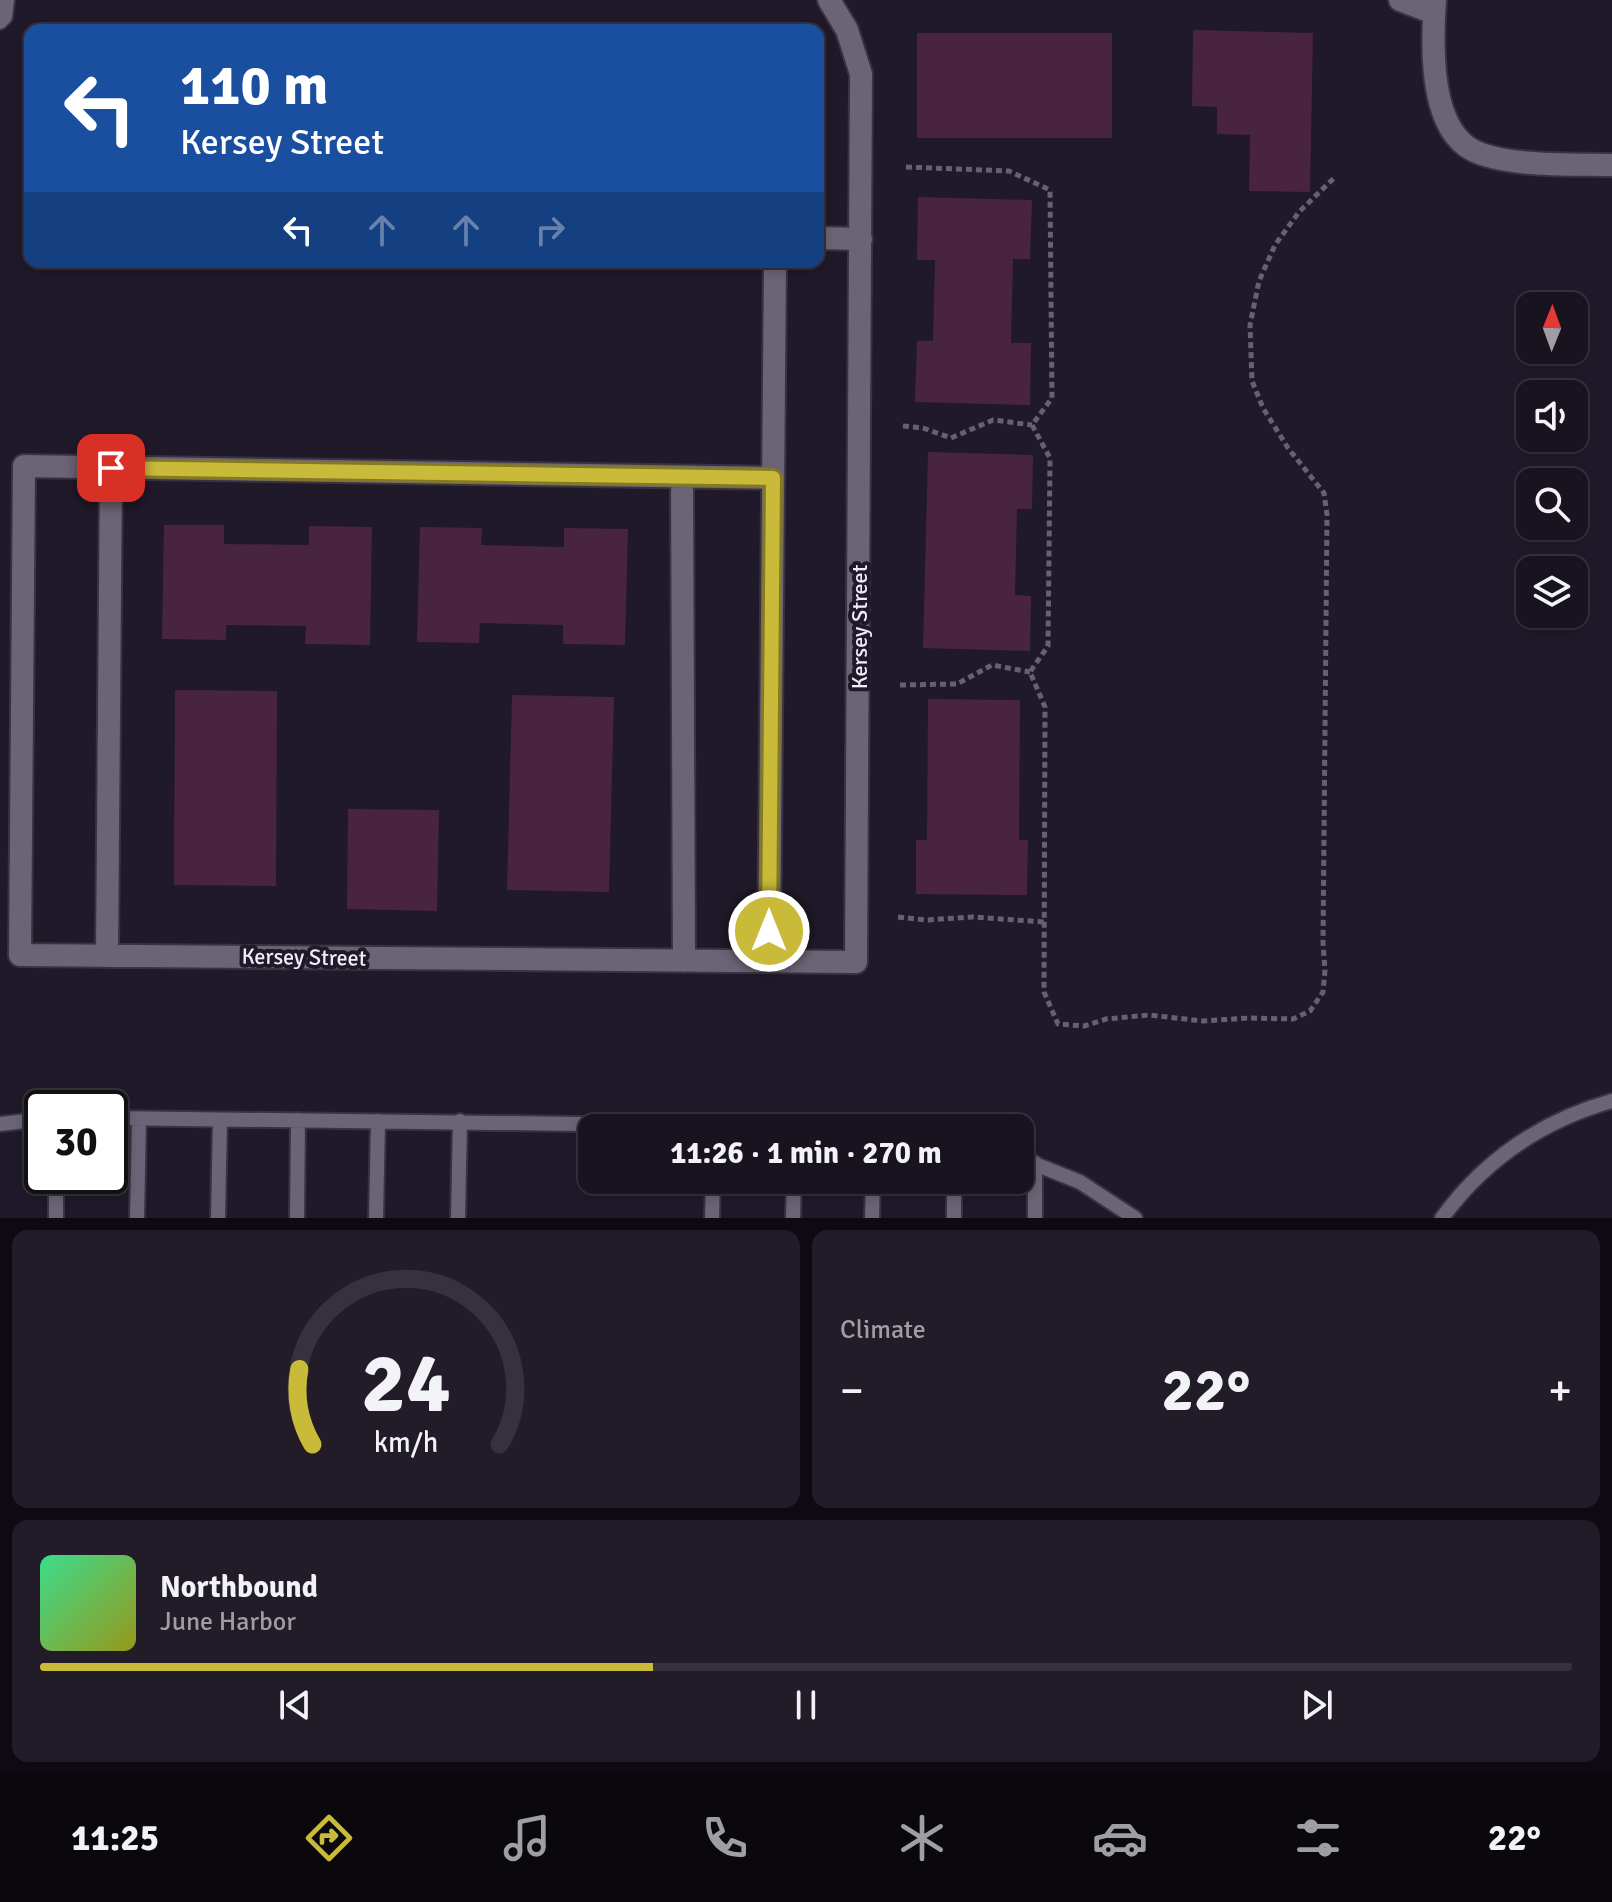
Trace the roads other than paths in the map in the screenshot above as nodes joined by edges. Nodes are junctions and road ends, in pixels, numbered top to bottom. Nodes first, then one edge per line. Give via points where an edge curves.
1 (7, 0) edge
2 (829, 0) edge
3 (1400, 0) edge
4 (1433, 4) edge
5 (0, 22) edge
6 (1612, 165) edge
7 (824, 238) edge
8 (861, 239) junction
9 (775, 268) edge
10 (111, 468) junction
11 (682, 477) junction
12 (773, 478) junction
13 (107, 956) junction
14 (684, 961) junction
15 (769, 961) junction
16 (1612, 1101) edge
17 (128, 1119) edge
18 (139, 1119) junction
19 (220, 1120) junction
20 (298, 1120) junction
21 (24, 1121) edge
22 (378, 1121) junction
23 (460, 1121) junction
24 (578, 1123) edge
25 (0, 1124) edge
26 (1035, 1163) joint
27 (56, 1194) edge
28 (713, 1194) edge
29 (794, 1194) edge
30 (873, 1194) edge
31 (954, 1194) edge
32 (56, 1218) edge
33 (137, 1218) edge
34 (218, 1218) edge
35 (297, 1218) edge
36 (376, 1218) edge
37 (458, 1218) edge
38 (712, 1218) edge
39 (793, 1218) edge
40 (872, 1218) edge
41 (954, 1218) edge
42 (1035, 1218) edge
43 (1135, 1218) edge
44 (1442, 1218) edge

1 - 5 lane
2 - 8 street, Kersey Street via 847,30 861,74
3 - 4 street
4 - 6 street via 1436,92 1447,121 1466,146 1536,164
7 - 8 street
8 - 15 street, Kersey Street via 856,962
9 - 12 street
10 - 11 street, Kersey Street
10 - 13 street
10 - 13 street, Kersey Street via 24,466 20,876 20,955
11 - 12 street, Kersey Street
11 - 14 street
12 - 15 street
13 - 14 street, Kersey Street
14 - 15 street, Kersey Street
16 - 44 lane via 1560,1119 1505,1151 1459,1194
17 - 18 lane
18 - 19 lane
18 - 33 lane
19 - 20 lane
19 - 34 lane
20 - 22 lane
20 - 35 lane
21 - 25 lane
22 - 23 lane
22 - 36 lane
23 - 24 lane
23 - 37 lane
26 - 42 lane
26 - 43 lane via 1080,1182
27 - 32 lane
28 - 38 lane
29 - 39 lane
30 - 40 lane
31 - 41 lane

